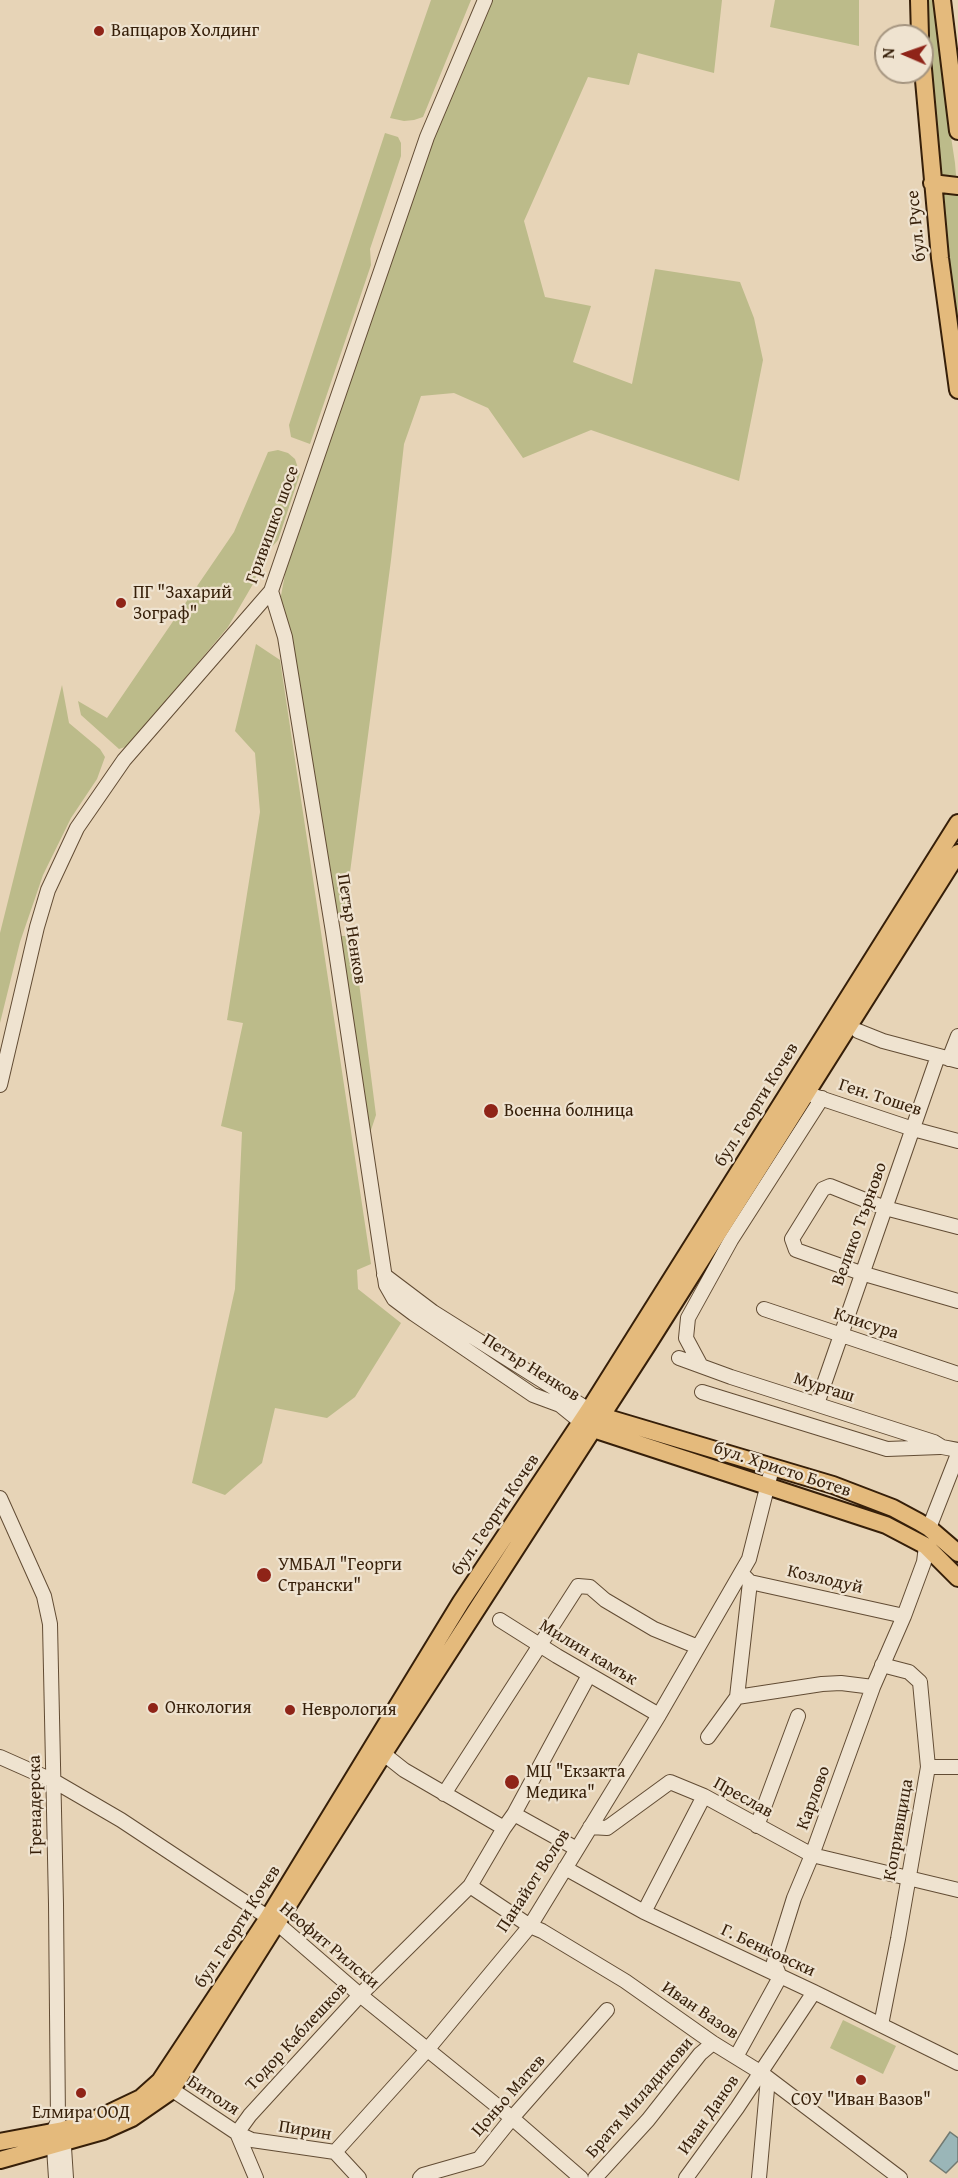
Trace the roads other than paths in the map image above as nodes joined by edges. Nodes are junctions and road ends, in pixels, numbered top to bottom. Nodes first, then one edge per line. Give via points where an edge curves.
1 (485, 0) edge
2 (920, 0) edge
3 (942, 0) edge
4 (920, 24) edge
5 (924, 84) edge
6 (958, 131) edge
7 (932, 183) junction
8 (958, 186) edge
9 (956, 375) edge
10 (958, 390) edge
11 (271, 591) junction
12 (958, 823) edge
13 (958, 853) edge
14 (858, 1031) dead end
15 (958, 1036) edge
16 (949, 1059) edge
17 (0, 1085) edge
18 (799, 1089) junction
19 (822, 1098) junction
20 (913, 1129) junction
21 (958, 1141) edge
22 (783, 1159) junction
23 (756, 1170) junction
24 (885, 1208) junction
25 (958, 1227) edge
26 (861, 1273) junction
27 (958, 1301) edge
28 (764, 1309) dead end
29 (840, 1335) junction
30 (679, 1358) dead end
31 (701, 1366) junction
32 (958, 1374) edge
33 (702, 1392) dead end
34 (817, 1404) junction
35 (591, 1419) junction
36 (942, 1447) junction
37 (958, 1450) edge
38 (958, 1454) edge
39 (772, 1468) junction
40 (768, 1485) junction
41 (0, 1498) edge
42 (929, 1527) junction
43 (926, 1546) junction
44 (958, 1553) edge
45 (746, 1577) junction
46 (958, 1578) edge
47 (904, 1616) junction
48 (501, 1620) dead end
49 (540, 1645) junction
50 (698, 1647) junction
51 (882, 1665) junction
52 (589, 1675) junction
53 (873, 1687) junction
54 (737, 1697) junction
55 (659, 1715) junction
56 (798, 1716) dead end
57 (708, 1737) dead end
58 (379, 1749) junction
59 (0, 1757) edge
60 (928, 1767) junction
61 (958, 1767) edge
62 (54, 1780) junction
63 (444, 1794) junction
64 (704, 1796) junction
65 (514, 1814) junction
66 (757, 1826) junction
67 (590, 1827) junction
68 (504, 1828) junction
69 (577, 1849) junction
70 (812, 1855) junction
71 (565, 1868) junction
72 (909, 1879) junction
73 (470, 1886) junction
74 (958, 1890) edge
75 (644, 1912) junction
76 (273, 1921) junction
77 (530, 1926) junction
78 (780, 1977) junction
79 (814, 1992) junction
80 (360, 1995) junction
81 (607, 2010) dead end
82 (881, 2025) junction
83 (713, 2043) junction
84 (427, 2050) junction
85 (736, 2057) junction
86 (958, 2063) edge
87 (764, 2075) junction
88 (166, 2086) junction
89 (512, 2118) junction
90 (237, 2133) junction
91 (58, 2134) junction
92 (0, 2142) edge
93 (335, 2152) junction
94 (0, 2160) edge
95 (56, 2178) edge
96 (66, 2178) edge
97 (256, 2178) edge
98 (359, 2178) edge
99 (420, 2178) edge
100 (581, 2178) edge
101 (595, 2178) edge
102 (686, 2178) edge
103 (759, 2178) edge
104 (900, 2178) edge

1 - 11 street, Гривишко шосе via 427,137
2 - 4 main road
3 - 6 main road
5 - 7 main road, бул. Русе
7 - 8 main road
7 - 9 main road, бул. Русе
9 - 10 main road, бул. Русе
11 - 17 street, Гривишко шосе via 124,760 77,828 48,890
11 - 35 street, Петър Ненков via 285,637 386,1286 394,1299 534,1395
12 - 18 main road, бул. Георги Кочев
13 - 18 main road, бул. Георги Кочев
14 - 16 street
15 - 16 street, Велико Търново
16 - 20 street, Велико Търново
18 - 19 street, Ген. Тошев
18 - 23 main road, бул. Георги Кочев
18 - 35 main road, бул. Георги Кочев
19 - 20 street, Ген. Тошев
19 - 22 street
20 - 21 street, Ген. Тошев
20 - 24 street, Велико Търново
22 - 23 street
22 - 31 street via 731,1240 688,1318 686,1338
23 - 35 main road, бул. Георги Кочев
24 - 25 street
24 - 26 street, Велико Търново
24 - 26 street via 830,1186 823,1189 792,1239 796,1250
26 - 27 street
26 - 29 street, Велико Търново
28 - 29 street, Клисура
29 - 32 street, Клисура
29 - 34 street, Велико Търново
30 - 31 street, Мургаш
31 - 34 street, Мургаш
33 - 36 street via 887,1449
34 - 36 street, Мургаш
35 - 39 main road, бул. Христо Ботев
35 - 40 main road, бул. Христо Ботев
35 - 58 main road, бул. Георги Кочев via 461,1602
36 - 37 street, Мургаш
38 - 42 street
39 - 40 street, Панайот Волов
39 - 42 main road, бул. Христо Ботев via 833,1485
40 - 43 main road, бул. Христо Ботев via 886,1525
40 - 45 street, Панайот Волов
41 - 62 street, Гренадерска via 48,1608
42 - 44 main road, бул. Христо Ботев
43 - 46 main road, бул. Христо Ботев
43 - 47 street, Карлово
45 - 47 street, Козлодуй
45 - 50 street, Панайот Волов
45 - 54 street
47 - 51 street, Карлово
48 - 49 street, Милин камък
49 - 50 street via 578,1586 590,1587 654,1629
49 - 52 street, Милин камък
49 - 63 street
50 - 55 street, Панайот Волов
51 - 53 street, Карлово
51 - 60 street, Копривщица via 909,1672 920,1682
52 - 55 street, Милин камък
52 - 65 street, Тодор Каблешков
53 - 54 street via 822,1684
53 - 70 street, Карлово
54 - 57 street
55 - 67 street, Панайот Волов
56 - 66 street
58 - 63 street via 404,1770
58 - 76 main road, бул. Георги Кочев
59 - 62 street, Неофит Рилски
60 - 61 street
60 - 72 street, Копривщица
62 - 76 street, Неофит Рилски via 122,1820
62 - 91 street, Гренадерска
63 - 68 street
64 - 66 street, Преслав
64 - 67 street, Преслав via 670,1782 607,1828
64 - 75 street
65 - 68 street, Тодор Каблешков
65 - 69 street
66 - 70 street, Преслав
67 - 69 street, Панайот Волов
68 - 73 street, Тодор Каблешков
69 - 71 street, Панайот Волов
70 - 72 street, Преслав
70 - 78 street, Карлово via 774,1962
71 - 75 street, Г. Бенковски
71 - 77 street, Панайот Волов
72 - 74 street, Преслав
72 - 82 street, Копривщица
73 - 77 street, Иван Вазов
73 - 80 street, Тодор Каблешков
75 - 78 street, Г. Бенковски
76 - 80 street, Неофит Рилски
76 - 88 main road, бул. Георги Кочев
77 - 83 street, Иван Вазов via 625,1981
77 - 84 street, Панайот Волов
78 - 79 street, Г. Бенковски
78 - 85 street
79 - 82 street, Г. Бенковски
79 - 87 street, Иван Данов
80 - 84 street, Неофит Рилски
80 - 90 street, Тодор Каблешков
81 - 89 street, Цоньо Матев
82 - 86 street, Г. Бенковски
83 - 85 street, Иван Вазов
83 - 101 street, Братя Миладинови
84 - 89 street, Неофит Рилски
84 - 93 street, Панайот Волов
85 - 87 street, Иван Вазов
87 - 102 street, Иван Данов
87 - 103 street
87 - 104 street, Иван Вазов
88 - 90 street, Битоля
88 - 91 main road, бул. Георги Кочев via 132,2118 103,2131
89 - 99 street, Цоньо Матев via 479,2159
89 - 100 street, Неофит Рилски
90 - 93 street, Пирин via 252,2140
90 - 97 street, Битоля
91 - 92 main road, бул. Георги Кочев
91 - 94 main road, бул. Георги Кочев
91 - 95 street, Гренадерска
91 - 96 street, Гренадерска
93 - 98 street, Пирин

